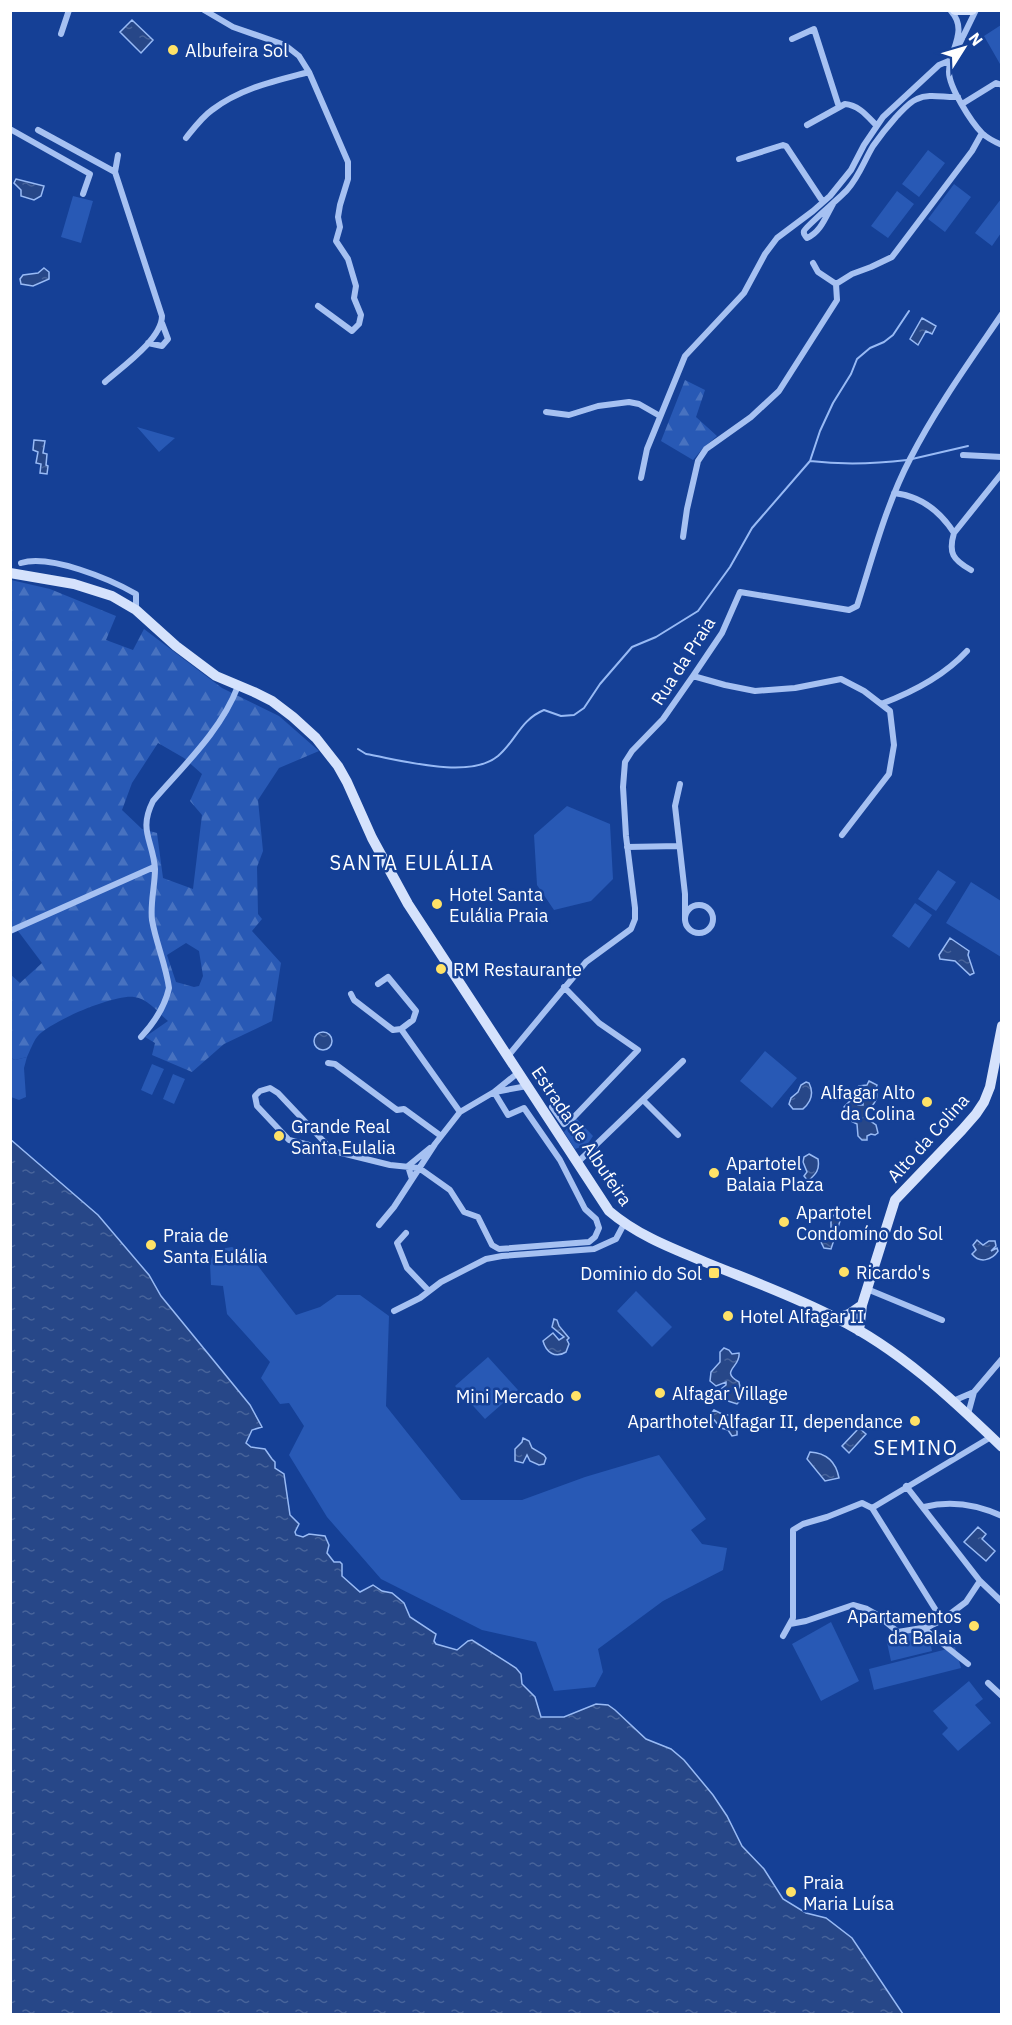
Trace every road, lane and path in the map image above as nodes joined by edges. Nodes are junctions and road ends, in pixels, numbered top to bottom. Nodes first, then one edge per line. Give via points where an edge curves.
1 (69, 10) edge
2 (204, 10) edge
3 (953, 10) edge
4 (972, 10) edge
5 (976, 10) edge
6 (61, 34) dead end
7 (792, 39) dead end
8 (951, 60) junction
9 (309, 72) junction
10 (1002, 85) edge
11 (960, 101) junction
12 (839, 107) junction
13 (807, 125) dead end
14 (877, 126) junction
15 (10, 129) edge
16 (38, 130) dead end
17 (982, 133) junction
18 (186, 138) dead end
19 (1002, 145) edge
20 (118, 155) dead end
21 (739, 159) dead end
22 (115, 172) junction
23 (83, 194) dead end
24 (823, 202) junction
25 (833, 204) junction
26 (813, 263) dead end
27 (836, 284) junction
28 (318, 306) dead end
29 (1002, 314) edge
30 (162, 322) junction
31 (148, 343) junction
32 (105, 382) dead end
33 (546, 412) dead end
34 (660, 416) junction
35 (963, 454) dead end
36 (1002, 457) edge
37 (1002, 473) edge
38 (641, 478) dead end
39 (894, 493) junction
40 (954, 533) junction
41 (683, 537) dead end
42 (21, 563) dead end
43 (971, 570) dead end
44 (10, 573) edge
45 (136, 610) junction
46 (967, 651) dead end
47 (693, 676) junction
48 (238, 686) junction
49 (881, 704) junction
50 (680, 784) dead end
51 (842, 835) dead end
52 (680, 846) junction
53 (627, 847) junction
54 (154, 867) junction
55 (685, 894) junction
56 (696, 905) junction
57 (685, 920) junction
58 (10, 931) edge
59 (378, 984) dead end
60 (564, 987) junction
61 (351, 994) dead end
62 (1002, 1026) edge
63 (401, 1029) junction
64 (141, 1037) dead end
65 (508, 1056) junction
66 (683, 1061) dead end
67 (328, 1064) dead end
68 (519, 1072) junction
69 (527, 1086) junction
70 (494, 1092) junction
71 (643, 1100) junction
72 (552, 1107) dead end
73 (460, 1112) junction
74 (678, 1135) dead end
75 (441, 1136) junction
76 (435, 1144) junction
77 (330, 1148) junction
78 (577, 1163) junction
79 (408, 1166) junction
80 (419, 1168) junction
81 (412, 1179) junction
82 (624, 1224) junction
83 (379, 1225) dead end
84 (406, 1233) dead end
85 (867, 1290) junction
86 (429, 1291) junction
87 (862, 1305) junction
88 (394, 1311) dead end
89 (837, 1318) junction
90 (942, 1320) dead end
91 (859, 1330) junction
92 (1002, 1359) edge
93 (974, 1392) junction
94 (953, 1401) junction
95 (968, 1414) junction
96 (991, 1437) junction
97 (1002, 1447) edge
98 (906, 1486) junction
99 (924, 1507) junction
100 (872, 1508) junction
101 (1002, 1516) edge
102 (980, 1581) junction
103 (1002, 1602) edge
104 (942, 1620) junction
105 (790, 1624) junction
106 (924, 1628) junction
107 (783, 1636) dead end
108 (968, 1664) dead end
109 (988, 1683) dead end
110 (1002, 1696) edge

1 - 6 street
2 - 9 street via 233,27 285,45 299,56
3 - 4 street
3 - 8 street via 959,29
5 - 8 street
7 - 12 street via 814,29
8 - 11 street via 949,75
8 - 14 street via 931,72
9 - 18 street via 231,97 210,111
9 - 28 street via 348,162 336,241 353,274 354,298 361,315 359,324 352,331
10 - 11 street via 996,83
11 - 17 street
11 - 25 street via 930,96 916,99 902,110 873,147 848,190
12 - 13 street
12 - 14 street via 852,104
14 - 24 street via 843,182
15 - 23 street via 90,174
16 - 22 street
17 - 19 street
17 - 27 street via 892,257
20 - 22 street
21 - 24 street via 786,146
22 - 30 street
24 - 34 street via 777,238 744,293 685,356
25 - 25 street via 805,227 804,236 817,232
26 - 27 street via 818,272
27 - 41 street via 837,300 778,391 751,417 706,449 698,461
29 - 39 street, Rua da Praia via 940,405
30 - 31 street
30 - 31 street via 166,344
31 - 32 street
33 - 34 street via 568,415 629,402
34 - 38 street
35 - 36 street
37 - 40 street
39 - 40 street via 916,497 935,510
39 - 47 street, Rua da Praia via 857,606 849,610 740,592 722,633
40 - 43 street via 950,547 954,557
42 - 45 street via 30,560 63,565 116,582 136,594
44 - 45 street, Estrada de Albufeira via 92,588
45 - 48 street, Estrada de Albufeira via 195,661
46 - 49 street via 954,666 909,693
47 - 49 street via 755,691 841,679
47 - 53 street, Rua da Praia via 663,719 625,762
48 - 54 street via 216,729 147,813 146,832
48 - 65 street, Estrada de Albufeira via 272,701 310,732 338,766 408,904
49 - 51 street via 890,711 894,745 889,774
50 - 52 street via 675,806
52 - 53 street
52 - 55 street
53 - 60 street, Rua da Praia via 635,908 631,929 585,962
54 - 58 street
54 - 64 street via 153,921 169,988 167,998
55 - 56 street
55 - 57 street
56 - 57 street via 688,910
56 - 57 street via 710,910 711,927 696,933
59 - 63 street via 388,977 416,1011 413,1020
60 - 65 street, Rua da Praia
60 - 72 street via 599,1023 638,1050 564,1124
61 - 63 street via 393,1030
62 - 85 street, Alto da Colina via 984,1102 896,1200
63 - 73 street
65 - 68 street, Estrada de Albufeira
66 - 71 street
67 - 75 street via 335,1064 397,1110 404,1109
68 - 69 street, Estrada de Albufeira
68 - 70 street
69 - 70 street
69 - 78 street, Estrada de Albufeira
70 - 73 street
70 - 80 street via 508,1114 524,1108 529,1114 560,1160 585,1209 596,1220 599,1228 595,1237 579,1244 499,1249 492,1245 478,1217 464,1212 450,1190
71 - 74 street
71 - 78 street
73 - 75 street
75 - 76 street
76 - 79 street
76 - 80 street
77 - 77 street via 278,1093 270,1088 255,1096 257,1106 289,1140
77 - 79 street via 390,1165
78 - 82 street, Estrada de Albufeira via 609,1211
79 - 80 street
79 - 81 street
80 - 81 street
81 - 83 street
82 - 86 street via 616,1239 594,1249 486,1259
82 - 89 street, Estrada de Albufeira via 681,1253
84 - 86 street via 397,1243 407,1268
85 - 87 street, Alto da Colina
85 - 90 street
86 - 88 street
87 - 89 street
87 - 91 street, Alto da Colina
89 - 91 street, Estrada de Albufeira
91 - 94 street, Estrada de Albufeira via 906,1361
92 - 93 street
93 - 94 street
93 - 95 street
94 - 95 street, Estrada de Albufeira
95 - 96 street, Estrada de Albufeira
96 - 97 street, Estrada de Albufeira
96 - 98 street
98 - 99 street
98 - 100 street
99 - 101 street via 942,1502 961,1503
99 - 102 street
100 - 104 street
100 - 105 street via 862,1503 793,1530
102 - 103 street
102 - 104 street via 966,1602
104 - 106 street
105 - 106 street via 853,1605 876,1614 898,1632
105 - 107 street
106 - 108 street
109 - 110 street

